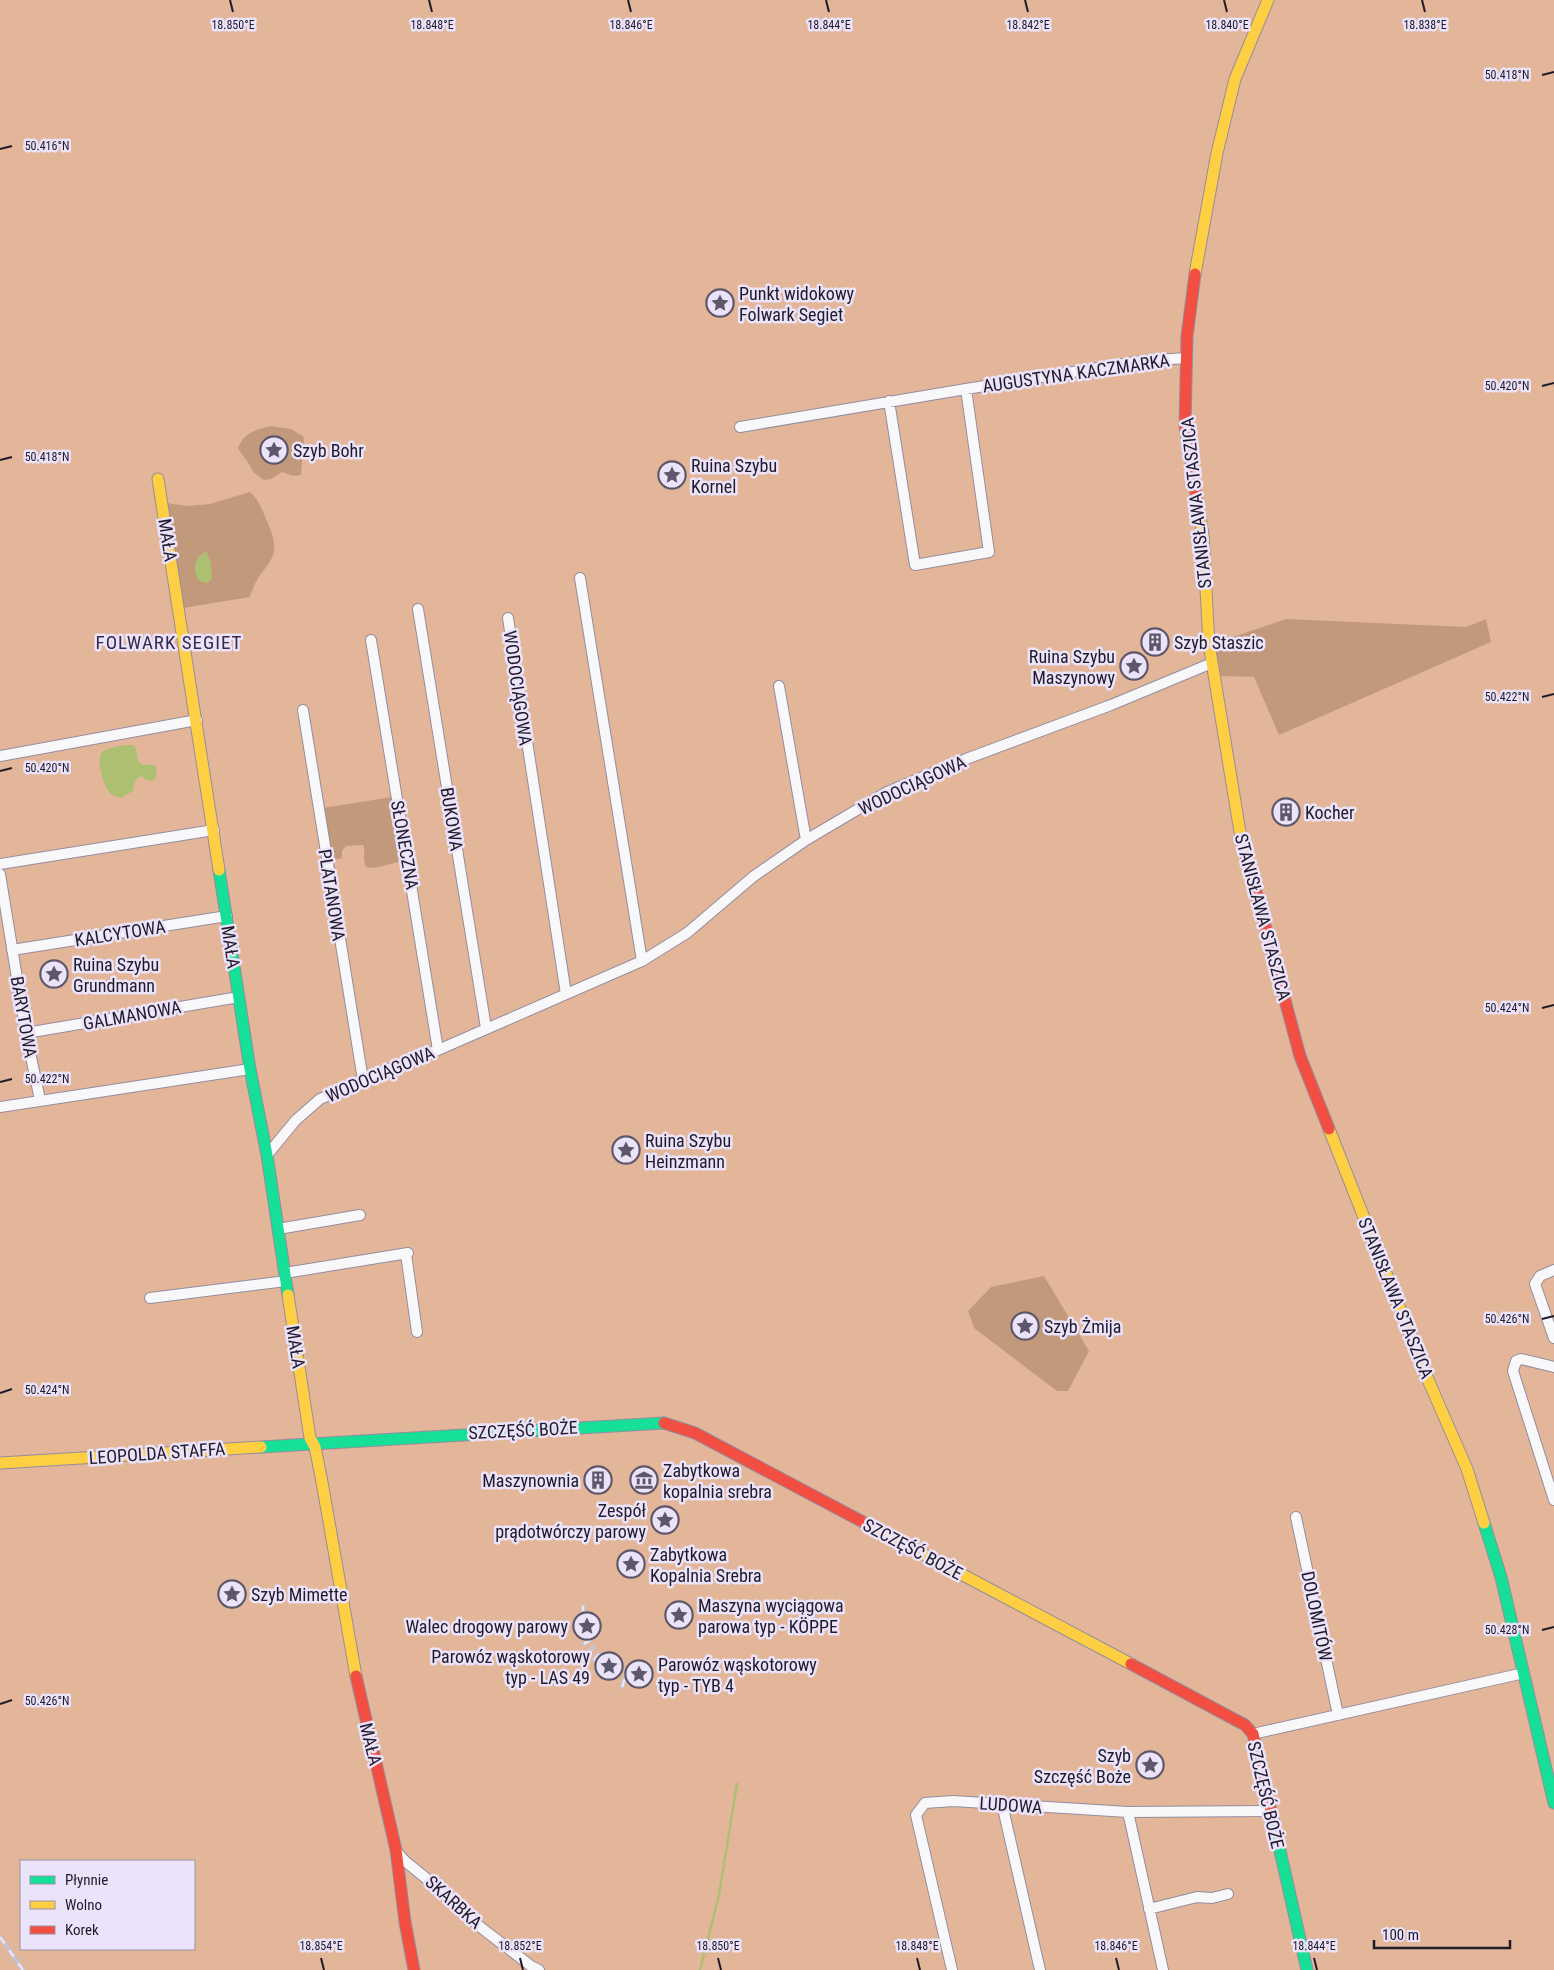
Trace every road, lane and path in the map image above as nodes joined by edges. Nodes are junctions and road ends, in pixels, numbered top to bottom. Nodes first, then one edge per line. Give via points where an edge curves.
1 (1268, 0) edge
2 (1186, 358) junction
3 (966, 389) junction
4 (889, 401) junction
5 (740, 427) dead end
6 (158, 478) dead end
7 (580, 578) dead end
8 (418, 609) dead end
9 (508, 618) dead end
10 (371, 640) dead end
11 (1212, 663) junction
12 (779, 686) dead end
13 (302, 710) dead end
14 (197, 720) junction
15 (0, 756) edge
16 (214, 830) junction
17 (806, 840) junction
18 (0, 864) edge
19 (0, 874) edge
20 (227, 916) junction
21 (12, 950) junction
22 (642, 961) junction
23 (566, 994) junction
24 (239, 997) junction
25 (486, 1028) junction
26 (26, 1033) junction
27 (438, 1050) junction
28 (250, 1069) junction
29 (362, 1080) junction
30 (40, 1100) junction
31 (0, 1107) edge
32 (267, 1155) junction
33 (360, 1215) dead end
34 (278, 1229) junction
35 (1554, 1270) edge
36 (285, 1277) junction
37 (150, 1298) dead end
38 (417, 1332) dead end
39 (1554, 1338) edge
40 (1554, 1367) edge
41 (313, 1443) junction
42 (0, 1463) edge
43 (1554, 1500) edge
44 (1296, 1518) dead end
45 (1524, 1673) junction
46 (1338, 1715) junction
47 (1252, 1734) junction
48 (1554, 1803) edge
49 (1002, 1804) junction
50 (1270, 1811) junction
51 (1128, 1812) junction
52 (396, 1850) junction
53 (1228, 1894) dead end
54 (1149, 1909) junction
55 (414, 1970) edge
56 (539, 1970) edge
57 (952, 1970) edge
58 (1040, 1970) edge
59 (1163, 1970) edge
60 (1308, 1970) edge

1 - 2 street, STANISŁAWA STASZICA via 1235,79 1216,153 1192,294
2 - 3 street, AUGUSTYNA KACZMARKA
2 - 11 street, STANISŁAWA STASZICA via 1185,426 1202,535
3 - 4 street, AUGUSTYNA KACZMARKA
3 - 4 street, AUGUSTYNA KACZMARKA via 989,552 915,565
4 - 5 street, AUGUSTYNA KACZMARKA
6 - 14 street, MAŁA
7 - 22 street
8 - 25 street, BUKOWA
9 - 23 street, WODOCIĄGOWA
10 - 27 street, SŁONECZNA
11 - 17 street, WODOCIĄGOWA via 887,792
11 - 45 street, STANISŁAWA STASZICA via 1240,832 1300,1056 1429,1382 1467,1469 1501,1577
12 - 17 street
13 - 29 street, PLATANOWA
14 - 15 street
14 - 16 street, MAŁA
16 - 18 street
16 - 20 street, MAŁA
17 - 22 street, WODOCIĄGOWA via 754,876 687,933
19 - 21 street, BARYTOWA
20 - 21 street, KALCYTOWA
20 - 24 street, MAŁA
21 - 26 street, BARYTOWA
22 - 23 street, WODOCIĄGOWA
23 - 25 street, WODOCIĄGOWA
24 - 26 street, GALMANOWA
24 - 28 street, MAŁA
25 - 27 street, WODOCIĄGOWA
26 - 30 street, BARYTOWA
27 - 29 street, WODOCIĄGOWA
28 - 30 street
28 - 32 street, MAŁA
29 - 32 street, WODOCIĄGOWA via 320,1099 306,1110
30 - 31 street
32 - 34 street, MAŁA
33 - 34 street
34 - 36 street, MAŁA
35 - 39 street via 1540,1276 1535,1284
36 - 37 street
36 - 38 street via 407,1254
36 - 41 street, MAŁA
40 - 43 street via 1521,1359 1514,1366 1514,1378
41 - 42 street, LEOPOLDA STAFFA
41 - 47 street, SZCZĘŚĆ BOŻE via 663,1423 680,1428 695,1433 1245,1725
41 - 52 street, MAŁA via 334,1541 359,1694
44 - 46 street, DOLOMITÓW
45 - 46 street
45 - 48 street, STANISŁAWA STASZICA
46 - 47 street
47 - 50 street, SZCZĘŚĆ BOŻE
49 - 51 street, LUDOWA
49 - 57 street, LUDOWA via 926,1803 916,1815
49 - 58 street
50 - 51 street, LUDOWA
50 - 60 street, SZCZĘŚĆ BOŻE
51 - 54 street
52 - 55 street, MAŁA
52 - 56 street, SKARBKA via 480,1926
53 - 54 street via 1197,1897
54 - 59 street

